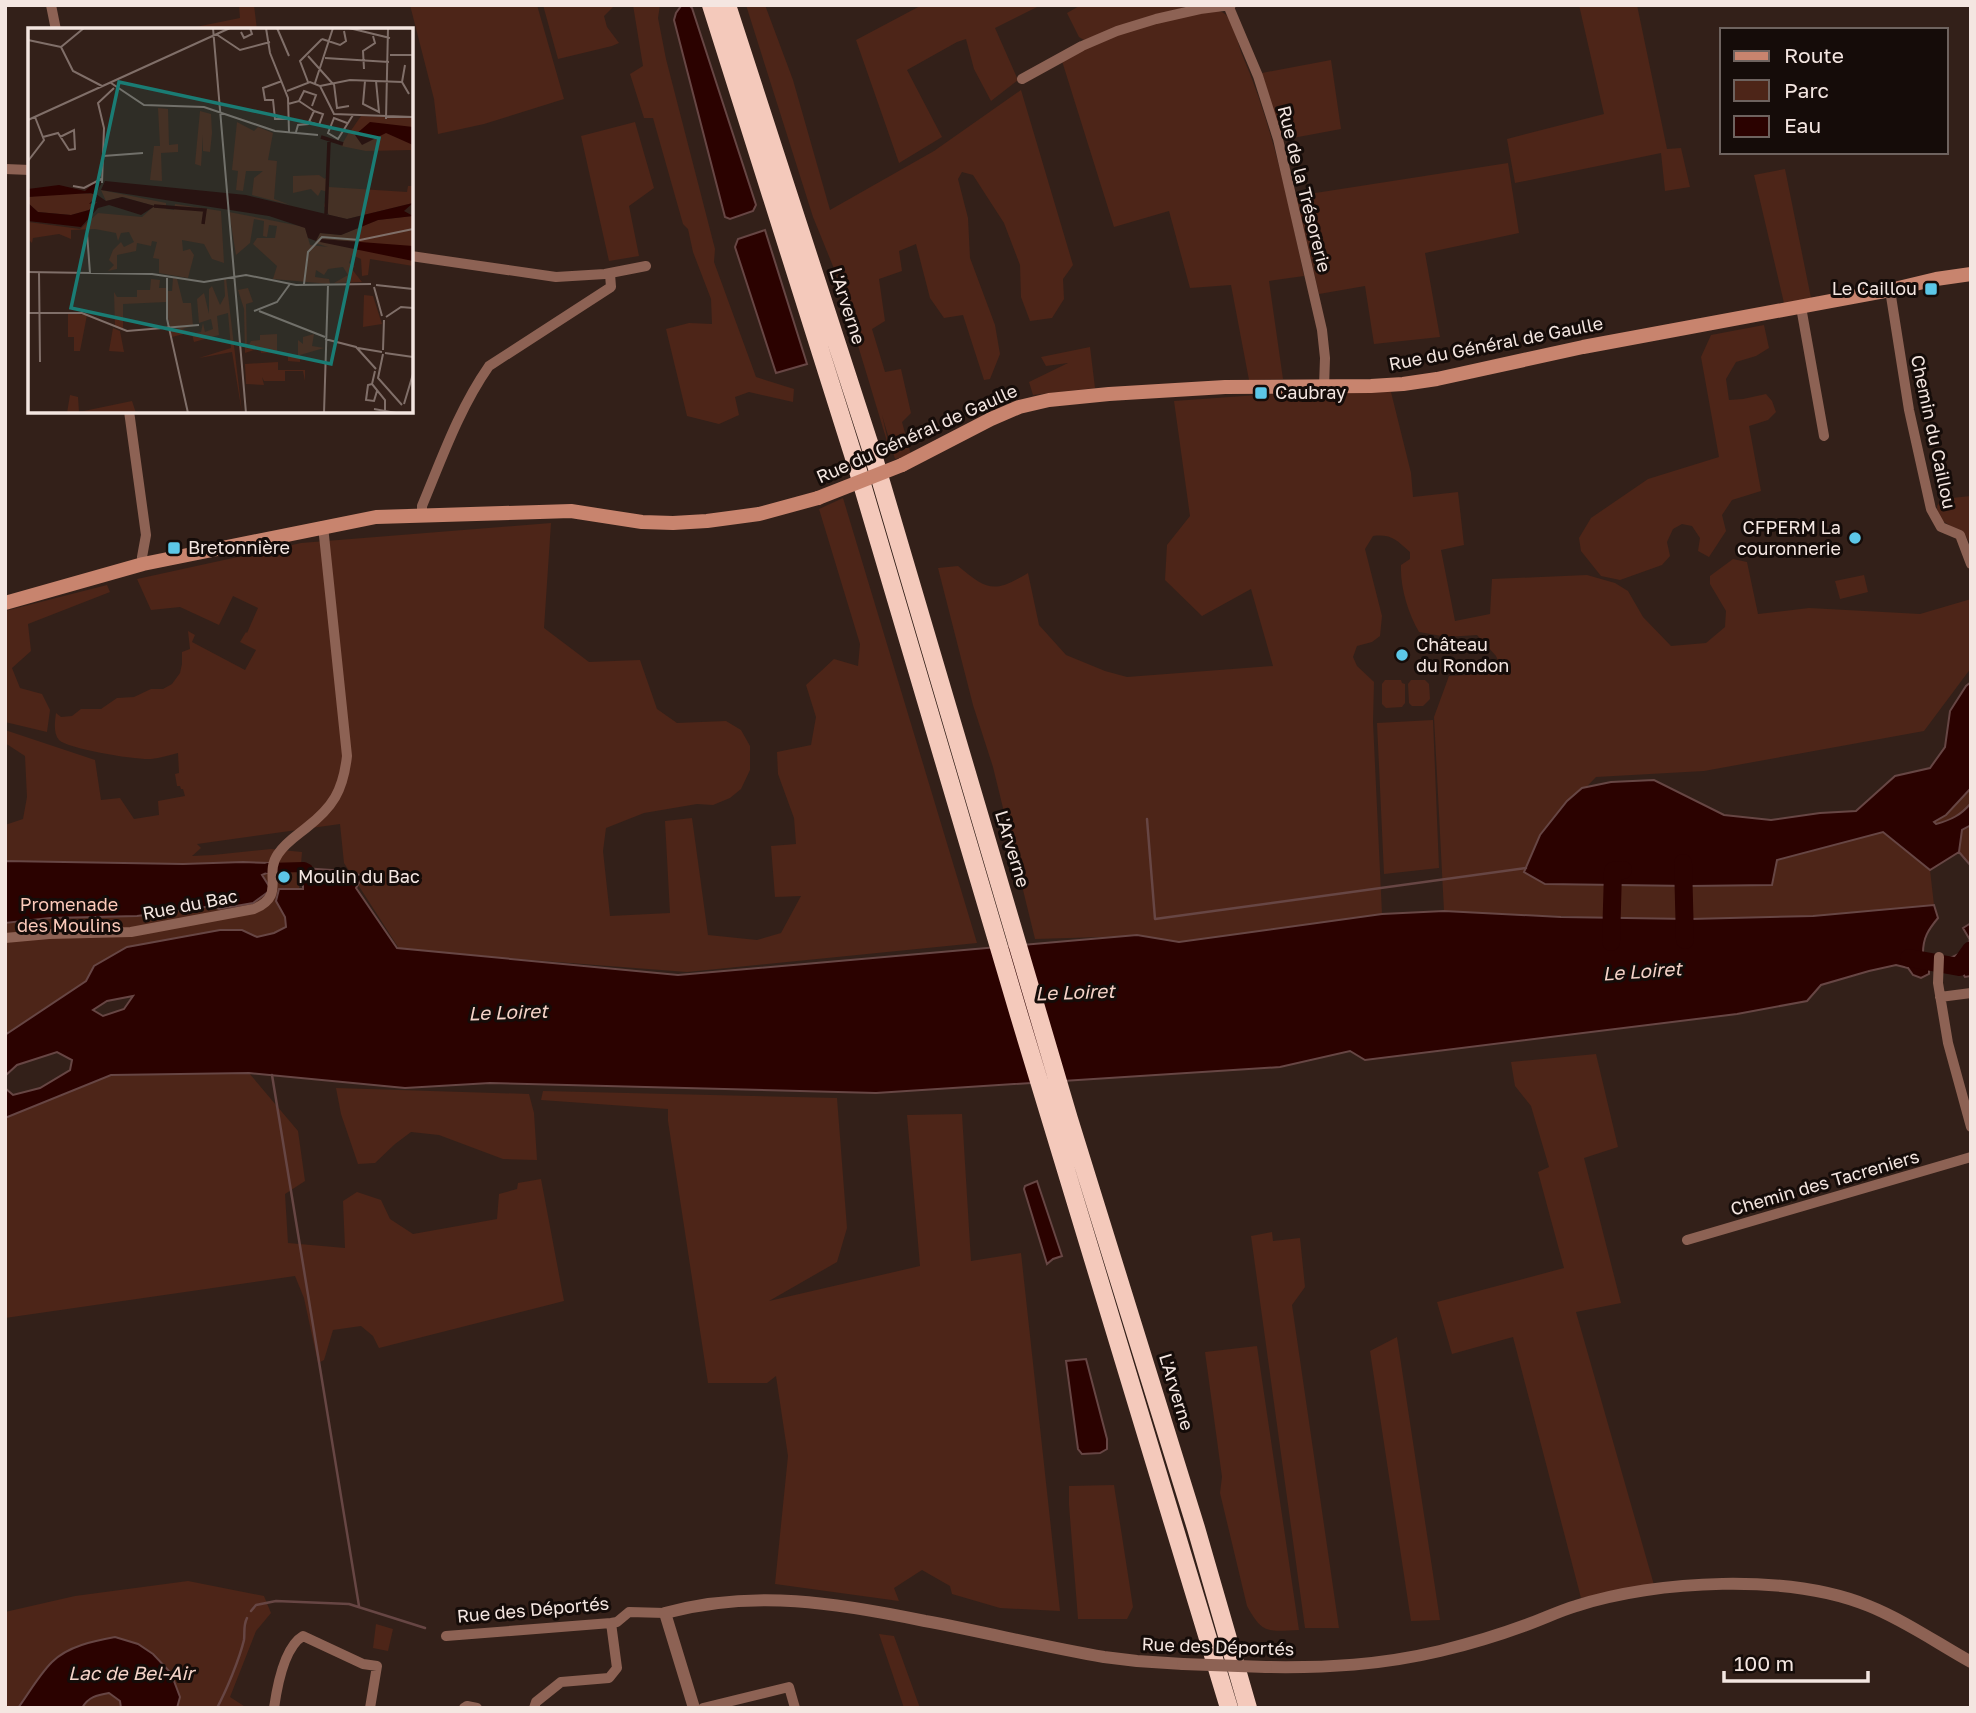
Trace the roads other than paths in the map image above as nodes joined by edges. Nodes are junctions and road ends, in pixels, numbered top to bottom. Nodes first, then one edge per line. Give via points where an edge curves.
1 (51, 5) edge
2 (711, 5) edge
3 (727, 5) edge
4 (1229, 6) edge
5 (56, 28) edge
6 (1022, 79) dead end
7 (5, 169) edge
8 (28, 170) edge
9 (413, 256) edge
10 (646, 266) dead end
11 (610, 274) junction
12 (1971, 274) edge
13 (1890, 290) junction
14 (1801, 307) junction
15 (1324, 387) junction
16 (129, 413) edge
17 (1824, 436) dead end
18 (422, 514) junction
19 (323, 526) junction
20 (143, 564) junction
21 (1971, 565) edge
22 (5, 603) edge
23 (5, 938) edge
24 (1939, 957) dead end
25 (1971, 993) edge
26 (1940, 997) junction
27 (1061, 1121) junction
28 (1971, 1127) edge
29 (1971, 1157) edge
30 (1687, 1240) dead end
31 (665, 1613) junction
32 (611, 1623) junction
33 (446, 1636) dead end
34 (1971, 1662) edge
35 (274, 1708) edge
36 (370, 1708) edge
37 (464, 1708) edge
38 (477, 1708) edge
39 (534, 1708) edge
40 (694, 1708) edge
41 (703, 1708) edge
42 (795, 1708) edge
43 (1229, 1708) edge
44 (1248, 1708) edge

1 - 5 street
2 - 27 highway, L'Arverne via 856,464 990,915
3 - 27 highway, L'Arverne via 874,458 1008,909
4 - 6 street via 1117,31
4 - 15 street, Rue de la Trésorerie via 1278,139 1322,330
7 - 8 street
9 - 11 street via 556,277
10 - 11 street
11 - 18 street via 611,287 489,366 460,413
12 - 13 main road, Rue du Général de Gaulle
13 - 14 main road, Rue du Général de Gaulle
13 - 21 street, Chemin du Caillou via 1931,509 1941,527 1960,535
14 - 15 main road, Rue du Général de Gaulle via 1437,379
14 - 17 street
15 - 18 main road, Rue du Général de Gaulle, bridge via 1225,387 1049,400 991,419 902,465 818,498 759,514 673,523 571,511
16 - 20 street via 146,535
18 - 19 main road, Rue du Général de Gaulle
19 - 20 main road, Rue du Général de Gaulle
19 - 23 street, Rue du Bac via 347,756 345,775 330,808 280,851 268,901 254,909 131,932
20 - 22 main road, Rue du Général de Gaulle
24 - 26 street
25 - 26 street
26 - 28 street
27 - 43 highway, L'Arverne
27 - 44 highway, L'Arverne via 1196,1528
29 - 30 street, Chemin des Tacreniers
31 - 32 street, Rue des Déportés via 629,1612
31 - 34 street, Rue des Déportés, bridge via 727,1600 770,1599 876,1610 1104,1657 1318,1668 1389,1662 1443,1650 1619,1594 1722,1584 1791,1587 1868,1605
31 - 40 street
32 - 33 street, Rue des Déportés
32 - 39 street via 617,1668 608,1678 561,1682
35 - 36 street via 279,1679 296,1640 303,1636 377,1666
37 - 38 street
41 - 42 street via 789,1686

